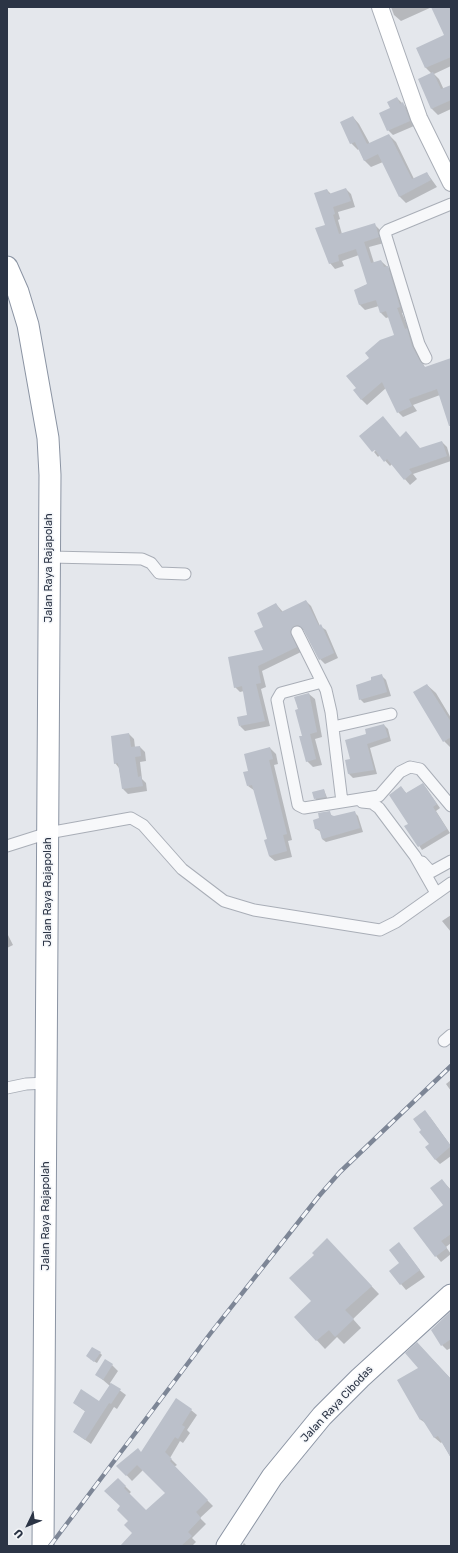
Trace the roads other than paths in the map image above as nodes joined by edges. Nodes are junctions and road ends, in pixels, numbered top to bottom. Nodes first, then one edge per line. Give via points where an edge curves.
1 (380, 7) edge
2 (451, 184) edge
3 (451, 204) edge
4 (7, 267) edge
5 (426, 358) dead end
6 (50, 557) junction
7 (185, 574) dead end
8 (297, 632) dead end
9 (322, 682) junction
10 (391, 714) dead end
11 (333, 727) junction
12 (379, 796) junction
13 (342, 802) junction
14 (451, 806) edge
15 (292, 812) dead end
16 (48, 833) junction
17 (7, 846) edge
18 (451, 861) edge
19 (431, 872) junction
20 (451, 883) edge
21 (436, 893) junction
22 (47, 1083) junction
23 (7, 1088) edge
24 (451, 1295) edge
25 (43, 1546) edge
26 (226, 1546) edge

1 - 2 main road via 419,118
3 - 5 street via 388,230 385,236 419,344
4 - 6 highway, Jalan Raya Rajapolah via 28,325 48,438
6 - 7 street via 142,559 151,564 158,573
6 - 16 highway, Jalan Raya Rajapolah
8 - 9 street
9 - 11 street
9 - 13 street via 281,693 278,700 280,714 296,803 304,808
10 - 11 street
11 - 13 street
12 - 13 street
12 - 14 street via 400,772 410,767 420,769
12 - 19 street
13 - 15 street
13 - 21 street via 376,804 415,856
16 - 17 street
16 - 21 street via 131,818 143,825 182,869 224,901 254,910 380,930 396,922
16 - 22 highway, Jalan Raya Rajapolah
18 - 19 street
19 - 21 street
20 - 21 street
22 - 23 street
22 - 25 highway, Jalan Raya Rajapolah
24 - 26 highway, Jalan Raya Cibodas via 322,1416 272,1477

